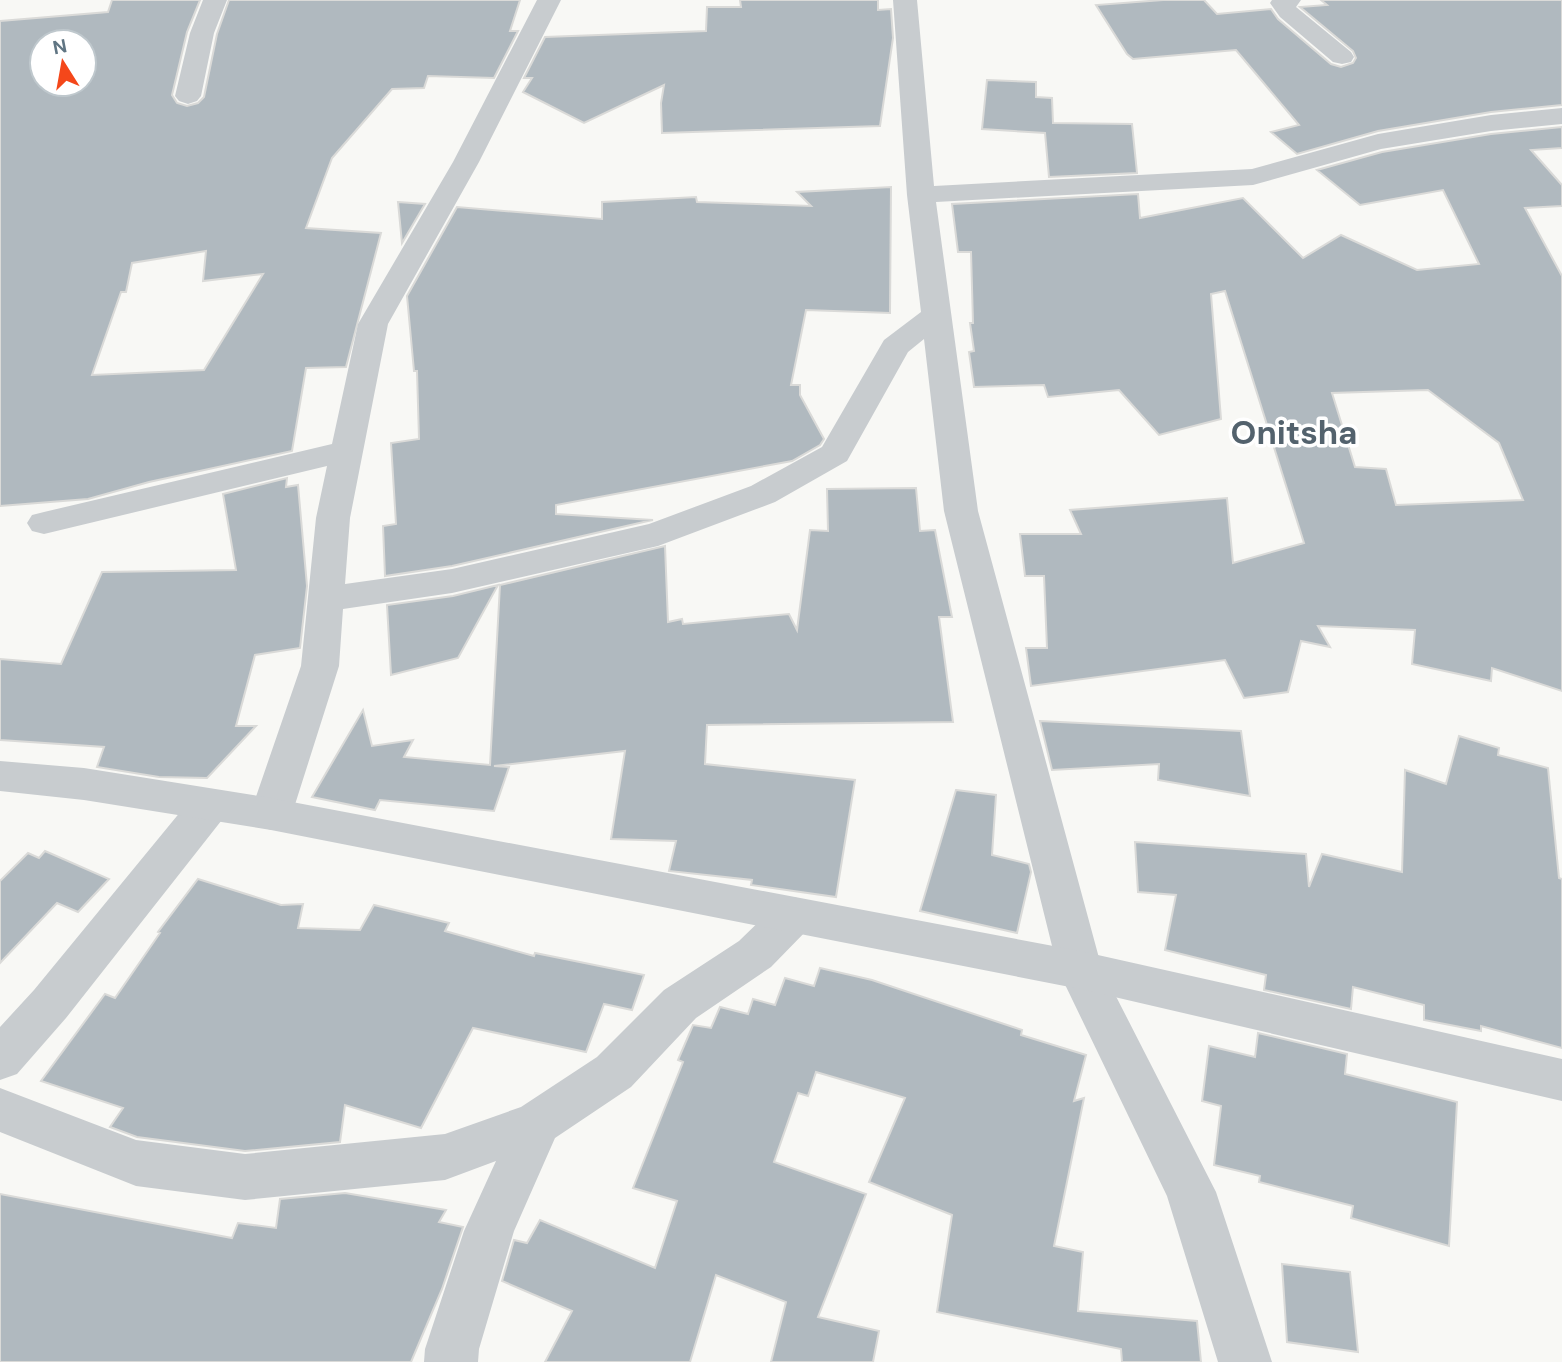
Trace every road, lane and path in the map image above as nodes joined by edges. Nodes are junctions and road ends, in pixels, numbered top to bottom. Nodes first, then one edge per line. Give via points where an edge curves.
1 (215, 0) edge
2 (549, 0) edge
3 (905, 0) edge
4 (1289, 0) edge
5 (1342, 57) dead end
6 (188, 96) dead end
7 (1562, 116) edge
8 (921, 195) junction
9 (936, 314) junction
10 (347, 451) junction
11 (44, 523) dead end
12 (326, 599) junction
13 (0, 776) edge
14 (210, 805) junction
15 (271, 814) junction
16 (794, 915) junction
17 (1080, 970) junction
18 (0, 1059) edge
19 (1562, 1080) edge
20 (0, 1110) edge
21 (537, 1123) junction
22 (451, 1362) edge
23 (1245, 1362) edge

1 - 6 street via 202,33
2 - 10 street via 466,162 373,324
3 - 8 street
4 - 5 street via 1282,3 1288,12
7 - 8 street via 1378,142 1254,177
8 - 9 street
9 - 12 street via 895,346 835,454 763,494 657,534 452,581
9 - 17 street via 961,511
10 - 11 street
10 - 12 street via 332,518
12 - 15 street via 320,666
13 - 14 street via 84,784
14 - 15 street
14 - 18 street
15 - 16 street
16 - 17 street
16 - 21 street via 755,954 680,1004 614,1072
17 - 19 street
17 - 23 street via 1191,1192
20 - 21 street via 136,1163 245,1177 445,1157
21 - 22 street via 489,1231

